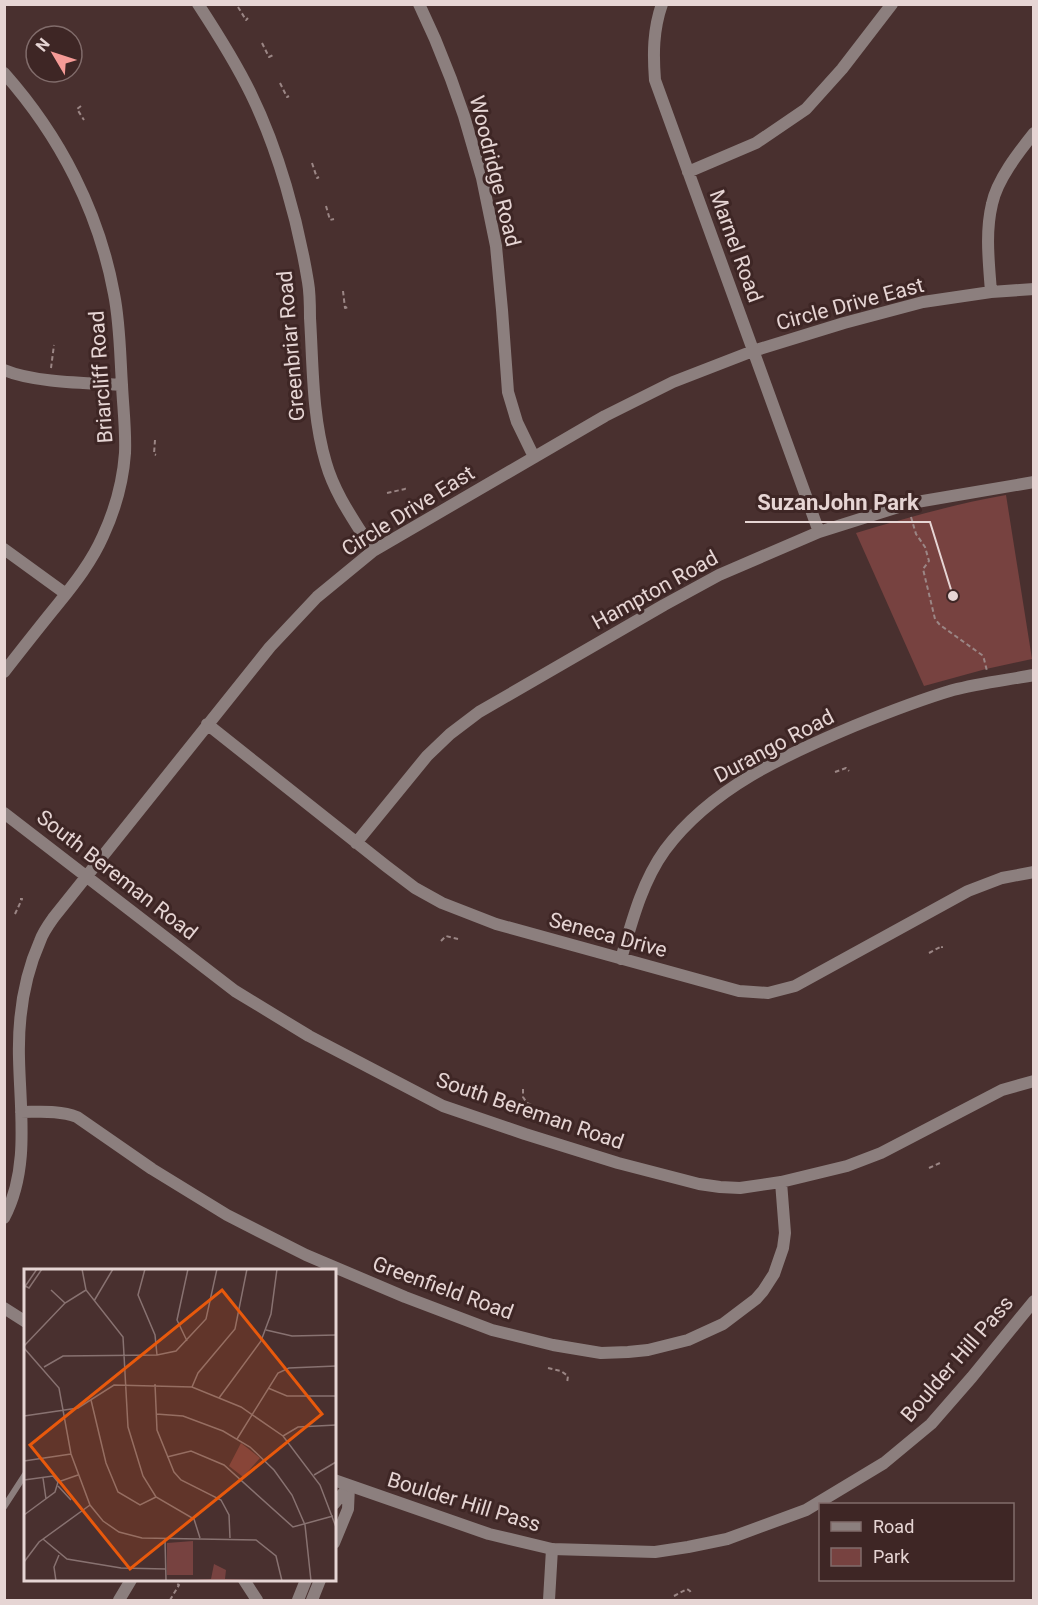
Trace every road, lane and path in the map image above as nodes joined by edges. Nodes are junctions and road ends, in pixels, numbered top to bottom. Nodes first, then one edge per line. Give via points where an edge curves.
1 (198, 4) edge
2 (419, 4) edge
3 (662, 4) edge
4 (892, 4) edge
5 (238, 7) dead end
6 (248, 18) dead end
7 (262, 43) dead end
8 (273, 55) dead end
9 (4, 73) edge
10 (280, 83) dead end
11 (289, 96) dead end
12 (81, 106) dead end
13 (84, 120) dead end
14 (1034, 133) edge
15 (312, 163) dead end
16 (688, 172) junction
17 (319, 177) dead end
18 (326, 206) dead end
19 (334, 219) dead end
20 (1034, 290) edge
21 (343, 291) dead end
22 (991, 292) junction
23 (348, 308) dead end
24 (54, 345) dead end
25 (753, 351) junction
26 (51, 369) dead end
27 (4, 370) edge
28 (122, 385) junction
29 (155, 440) dead end
30 (156, 455) dead end
31 (534, 457) junction
32 (1034, 482) edge
33 (404, 487) dead end
34 (387, 494) dead end
35 (910, 514) dead end
36 (819, 532) junction
37 (4, 549) edge
38 (373, 551) junction
39 (66, 594) junction
40 (4, 672) edge
41 (987, 674) dead end
42 (1034, 675) edge
43 (207, 724) junction
44 (849, 771) dead end
45 (835, 772) dead end
46 (4, 813) edge
47 (356, 843) junction
48 (1034, 872) edge
49 (86, 876) junction
50 (20, 899) dead end
51 (15, 914) dead end
52 (458, 939) dead end
53 (441, 941) dead end
54 (942, 948) dead end
55 (929, 952) dead end
56 (621, 959) junction
57 (1034, 1081) edge
58 (523, 1089) dead end
59 (532, 1105) dead end
60 (21, 1112) junction
61 (942, 1162) dead end
62 (929, 1168) dead end
63 (781, 1182) junction
64 (4, 1218) edge
65 (1032, 1306) edge
66 (4, 1308) edge
67 (24, 1321) edge
68 (548, 1368) dead end
69 (567, 1383) dead end
70 (24, 1476) edge
71 (336, 1481) edge
72 (349, 1486) junction
73 (336, 1502) edge
74 (4, 1507) edge
75 (336, 1538) edge
76 (552, 1549) junction
77 (130, 1581) edge
78 (244, 1581) edge
79 (306, 1581) edge
80 (320, 1581) edge
81 (177, 1584) dead end
82 (691, 1593) dead end
83 (674, 1596) dead end
84 (119, 1600) edge
85 (170, 1600) edge
86 (257, 1600) edge
87 (298, 1600) edge
88 (312, 1600) edge
89 (549, 1600) edge

1 - 38 street, Greenbriar Road via 252,96 275,153 309,284 319,436 333,482
2 - 31 street, Woodridge Road via 451,79 479,170 496,246 508,392
3 - 16 street, Marnel Road via 652,55 655,80
4 - 16 street via 806,109 756,143
5 - 6 path
7 - 8 path via 269,57
9 - 28 street, Briarcliff Road via 63,153 93,221 115,297
10 - 11 path via 286,97
12 - 13 path via 77,109
14 - 22 street via 1018,153 992,203 988,230
15 - 17 path via 316,178
16 - 25 street, Marnel Road
18 - 19 path via 330,220
20 - 22 street, Circle Drive East
21 - 23 path
22 - 25 street, Circle Drive East via 923,302
24 - 26 path
25 - 31 street, Circle Drive East via 672,382
25 - 36 street, Marnel Road
27 - 28 street via 54,380
28 - 39 street, Briarcliff Road via 125,453 113,511 103,538
29 - 30 path
31 - 38 street, Circle Drive East
32 - 36 street, Hampton Road via 912,503
33 - 34 path
35 - 41 path via 929,561 923,569 935,619 982,655
36 - 47 street, Hampton Road via 719,575 479,712 427,756
37 - 39 street
38 - 43 street, Circle Drive East via 317,597
39 - 40 street, Briarcliff Road
42 - 56 street, Durango Road via 954,690 900,708 821,740 736,784 693,818 664,851 639,900
43 - 47 street, Seneca Drive
43 - 49 street, Circle Drive East
44 - 45 path via 846,768
46 - 49 street, South Bereman Road
47 - 56 street, Seneca Drive via 415,888 442,903 496,924
48 - 56 street, Seneca Drive via 1002,878 968,891 804,982 777,991 739,991
49 - 60 street, Circle Drive East via 40,938 32,962 21,1015
49 - 63 street, South Bereman Road via 235,991 309,1036 443,1106 608,1160 699,1184 740,1188
50 - 51 path
52 - 53 path via 446,936
54 - 55 path
57 - 63 street, South Bereman Road via 1002,1090 881,1153 847,1166
58 - 59 path via 523,1097
60 - 63 street, Greenfield Road via 77,1117 227,1215 394,1293 492,1330 601,1353 648,1350 688,1340 723,1324 756,1299 774,1274 783,1248
60 - 64 street, Circle Drive East via 20,1169
61 - 62 path
65 - 76 street, Boulder Hill Pass via 931,1424 884,1463 806,1510 727,1539 688,1547 655,1551
66 - 67 street
68 - 69 path via 565,1373
70 - 74 lane
71 - 72 street, Boulder Hill Pass
72 - 73 street
72 - 75 street via 348,1509
72 - 76 street, Boulder Hill Pass via 489,1534
76 - 89 street
77 - 84 street
78 - 86 street
79 - 87 street
80 - 88 street
81 - 85 path
82 - 83 path via 687,1589

